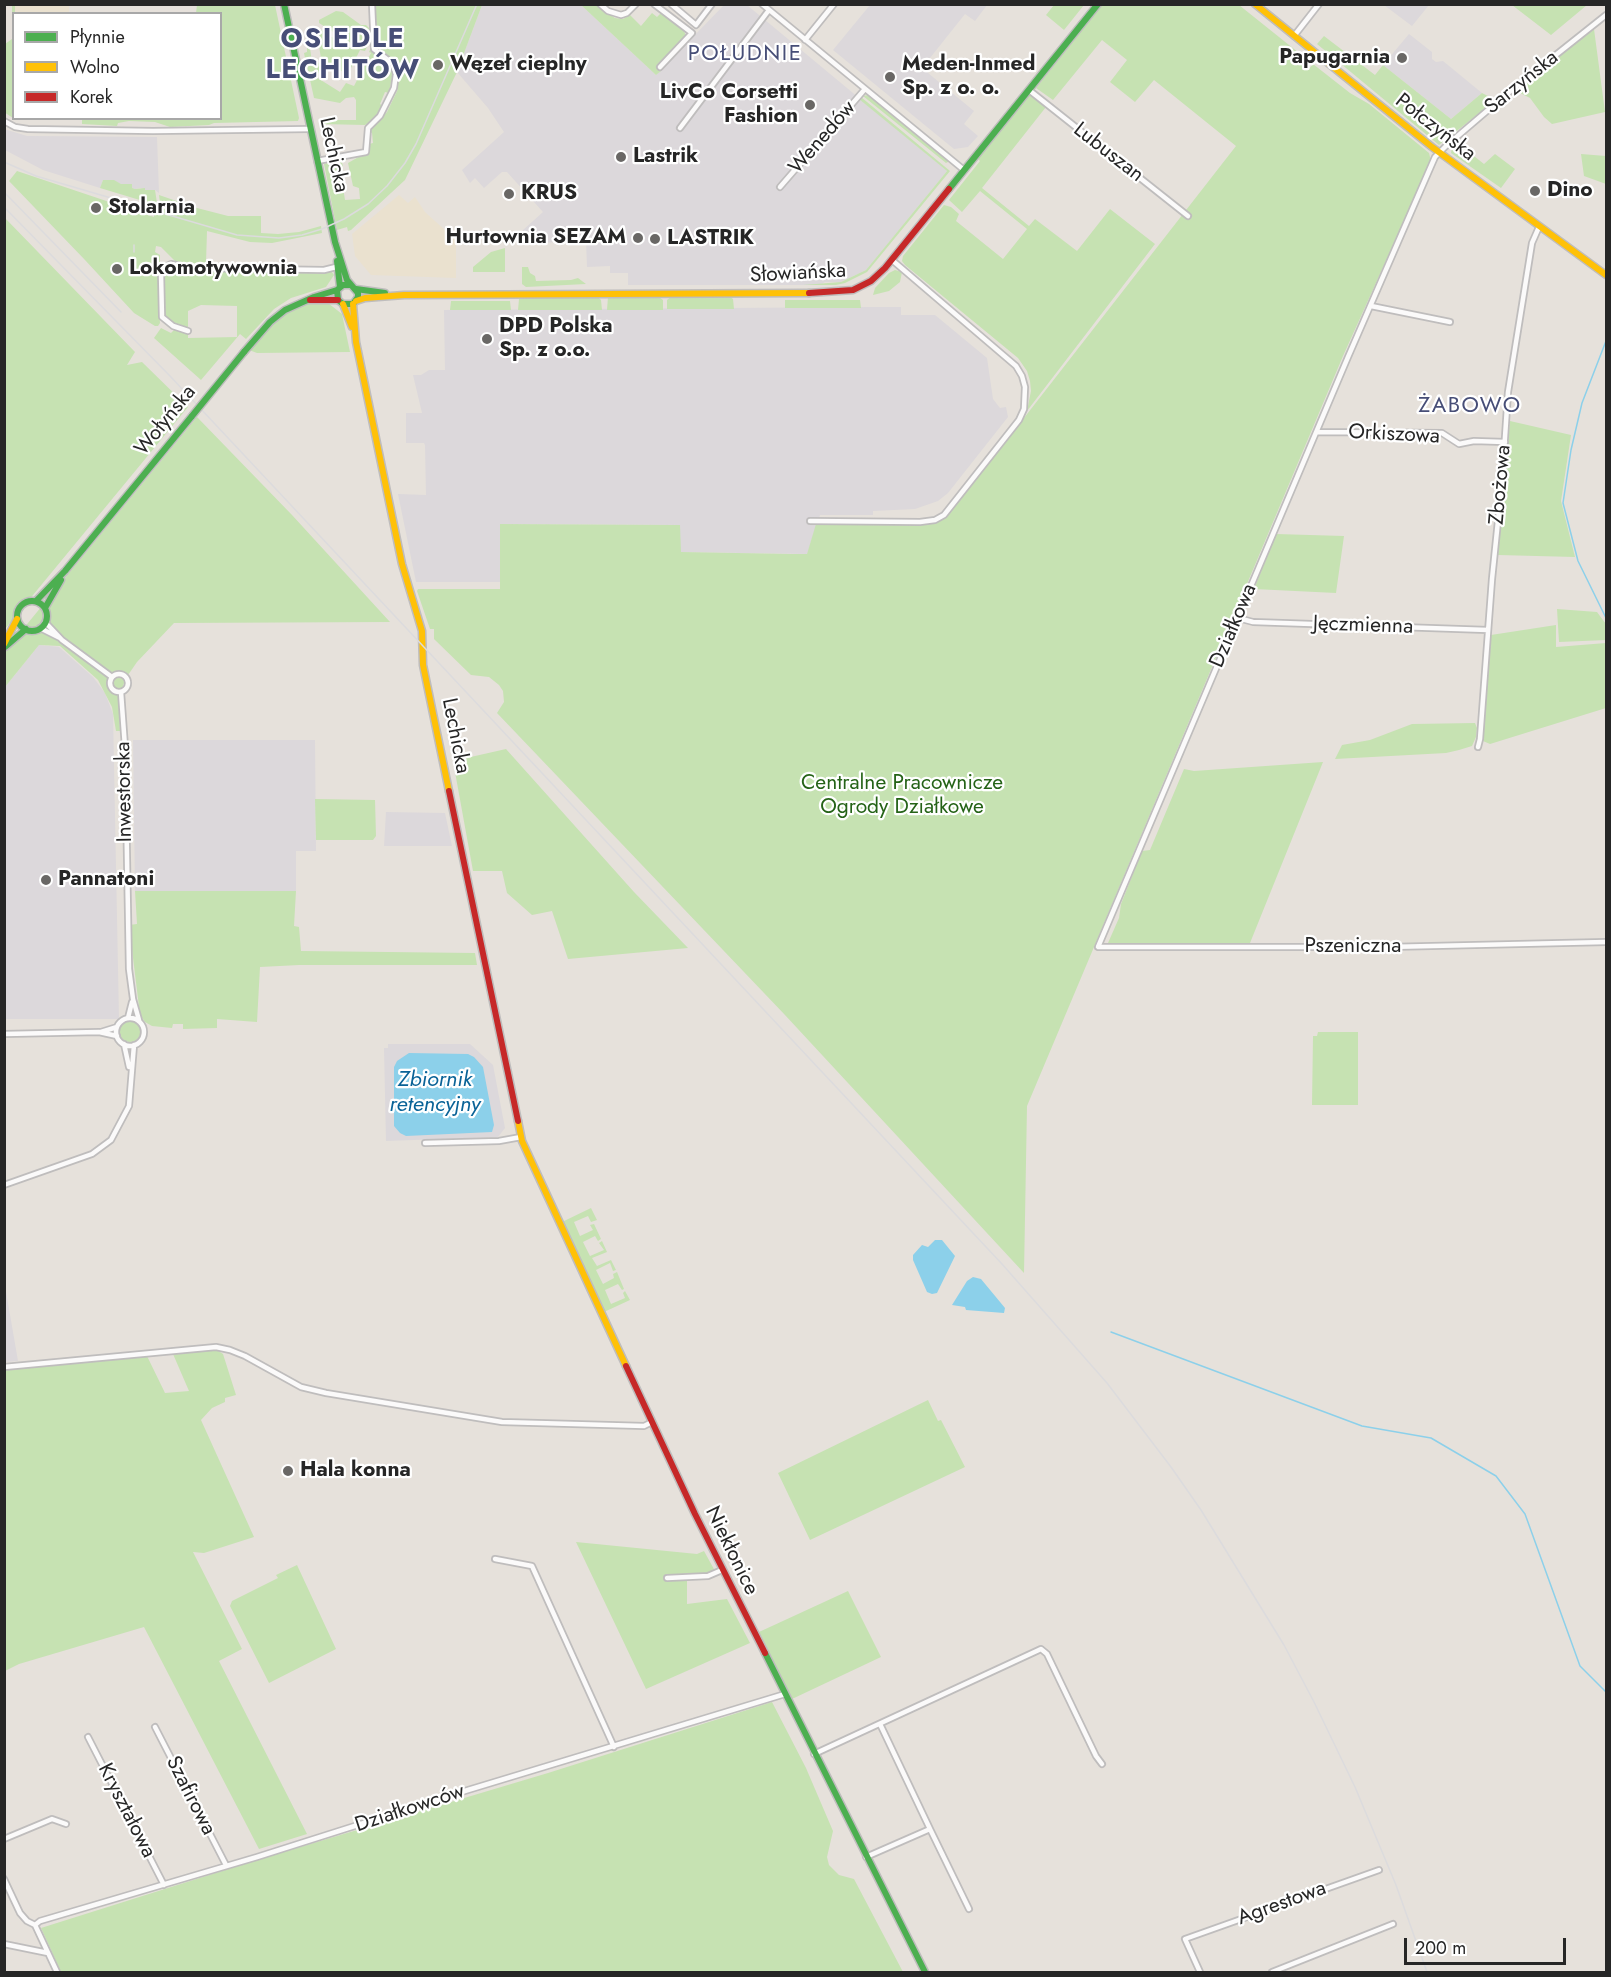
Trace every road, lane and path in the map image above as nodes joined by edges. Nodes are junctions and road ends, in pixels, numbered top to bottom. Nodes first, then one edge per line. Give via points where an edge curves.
1 (284, 4) edge
2 (372, 4) edge
3 (600, 4) edge
4 (636, 4) edge
5 (654, 4) edge
6 (671, 4) edge
7 (712, 4) edge
8 (762, 4) edge
9 (834, 4) edge
10 (1098, 4) edge
11 (1255, 4) edge
12 (1319, 4) edge
13 (769, 10) junction
14 (1606, 15) edge
15 (1294, 36) junction
16 (805, 40) junction
17 (660, 67) dead end
18 (866, 89) junction
19 (1029, 90) junction
20 (4, 121) edge
21 (680, 128) dead end
22 (310, 129) junction
23 (1438, 153) junction
24 (317, 161) junction
25 (964, 170) junction
26 (780, 187) dead end
27 (1188, 216) dead end
28 (1539, 227) junction
29 (892, 260) junction
30 (340, 267) junction
31 (1606, 274) edge
32 (354, 287) junction
33 (339, 289) junction
34 (404, 295) junction
35 (301, 302) junction
36 (340, 302) junction
37 (354, 302) junction
38 (1371, 306) junction
39 (1450, 322) dead end
40 (188, 331) dead end
41 (356, 342) junction
42 (1317, 432) junction
43 (1505, 442) junction
44 (810, 521) dead end
45 (65, 571) junction
46 (36, 601) junction
47 (45, 608) junction
48 (1238, 618) junction
49 (18, 619) junction
50 (43, 625) junction
51 (26, 629) junction
52 (1488, 630) junction
53 (4, 646) edge
54 (112, 677) junction
55 (121, 692) junction
56 (1478, 747) dead end
57 (1606, 942) edge
58 (1098, 947) joint
59 (132, 999) junction
60 (128, 1018) junction
61 (138, 1020) junction
62 (117, 1027) junction
63 (99, 1032) junction
64 (4, 1034) edge
65 (117, 1036) junction
66 (123, 1044) junction
67 (134, 1045) junction
68 (130, 1073) junction
69 (521, 1137) junction
70 (425, 1143) dead end
71 (4, 1185) edge
72 (4, 1366) edge
73 (652, 1422) junction
74 (495, 1558) dead end
75 (722, 1570) junction
76 (667, 1578) dead end
77 (785, 1694) junction
78 (880, 1724) junction
79 (155, 1727) dead end
80 (88, 1737) dead end
81 (614, 1747) junction
82 (814, 1754) junction
83 (1102, 1764) dead end
84 (66, 1824) dead end
85 (930, 1829) junction
86 (4, 1839) edge
87 (866, 1857) junction
88 (225, 1865) junction
89 (1379, 1870) dead end
90 (4, 1879) edge
91 (164, 1885) junction
92 (969, 1909) dead end
93 (1393, 1924) dead end
94 (35, 1925) junction
95 (4, 1944) edge
96 (48, 1953) junction
97 (57, 1972) edge
98 (925, 1972) edge
99 (1200, 1972) edge
100 (1272, 1972) edge

1 - 22 street, Lechicka
2 - 24 street via 374,49 393,64 394,88 380,116 368,128 366,152
3 - 4 street via 621,15
5 - 17 street via 692,33
6 - 7 street via 696,25
8 - 13 street, Wenedów
9 - 16 street
10 - 19 street, Słowiańska
11 - 15 street, Połczyńska
12 - 15 street
13 - 16 street, Wenedów
13 - 21 street
14 - 23 street, Sarzyńska
15 - 23 street, Połczyńska
16 - 18 street, Wenedów
18 - 25 street, Wenedów
18 - 26 street, Wenedów
19 - 25 street, Słowiańska
19 - 27 street, Lubuszan
20 - 22 street via 33,129
22 - 24 street, Lechicka
23 - 28 street, Połczyńska
23 - 38 street, Działkowa
24 - 30 street, Lechicka
25 - 29 street, Słowiańska
28 - 31 street, Połczyńska
28 - 43 street, Zbożowa via 1532,243 1512,367
29 - 34 street, Słowiańska via 866,284 838,292
29 - 44 street via 1016,366 1025,387 1024,409 951,507 935,520
30 - 32 street, Lechicka
30 - 33 street, Lechicka
30 - 40 street via 324,270 166,266 162,273 162,316 173,326
32 - 33 street via 345,284
32 - 34 street, Słowiańska
32 - 37 street via 358,293
33 - 35 street, Wołyńska
33 - 36 street
34 - 37 street, Słowiańska
35 - 36 street, Wołyńska
35 - 45 street, Wołyńska, bridge via 272,320
36 - 37 street
36 - 41 street, Lechicka
37 - 41 street, Lechicka
38 - 39 street
38 - 42 street, Działkowa
41 - 69 street, Lechicka via 403,571 422,631 423,665
42 - 43 street, Orkiszowa via 1442,433 1459,444
42 - 48 street, Działkowa
43 - 52 street, Zbożowa
45 - 46 street, Wołyńska
45 - 47 street, Wołyńska
46 - 47 street
46 - 49 street via 21,606
47 - 50 street
48 - 52 street, Jęczmienna via 1253,622
48 - 58 street, Działkowa
49 - 51 street
49 - 53 street
50 - 51 street
50 - 54 street
51 - 53 street
52 - 56 street, Zbożowa
54 - 55 street via 111,687
54 - 55 street via 126,677 128,685
55 - 59 street, Inwestorska
57 - 58 street, Pszeniczna
59 - 60 street, Inwestorska
59 - 61 street, Inwestorska
60 - 61 street
60 - 62 street
61 - 67 street via 144,1033
62 - 63 street
62 - 65 street
63 - 64 street
63 - 65 street
65 - 66 street
66 - 67 street
66 - 68 street
67 - 68 street
68 - 71 street via 129,1106 111,1140 102,1148 92,1155
69 - 70 street
69 - 73 street, Niekłonice
72 - 73 street via 216,1347 245,1356 301,1387 326,1394 502,1422 644,1426
73 - 75 street, Niekłonice
74 - 81 street via 532,1566
75 - 76 street via 708,1576
75 - 77 street, Niekłonice
77 - 81 street, Działkowców
77 - 82 street, Niekłonice
78 - 82 street
78 - 83 street via 1041,1648
78 - 85 street
79 - 88 street, Szafirowa
80 - 91 street, Kryształowa
81 - 88 street, Działkowców
82 - 87 street, Niekłonice
84 - 86 street via 52,1819
85 - 87 street
85 - 92 street
87 - 98 street, Niekłonice
88 - 91 street, Działkowców
89 - 99 street, Agrestowa via 1185,1939
90 - 94 street via 20,1913
91 - 94 street, Działkowców
93 - 100 street
94 - 96 street
95 - 96 street
96 - 97 street

